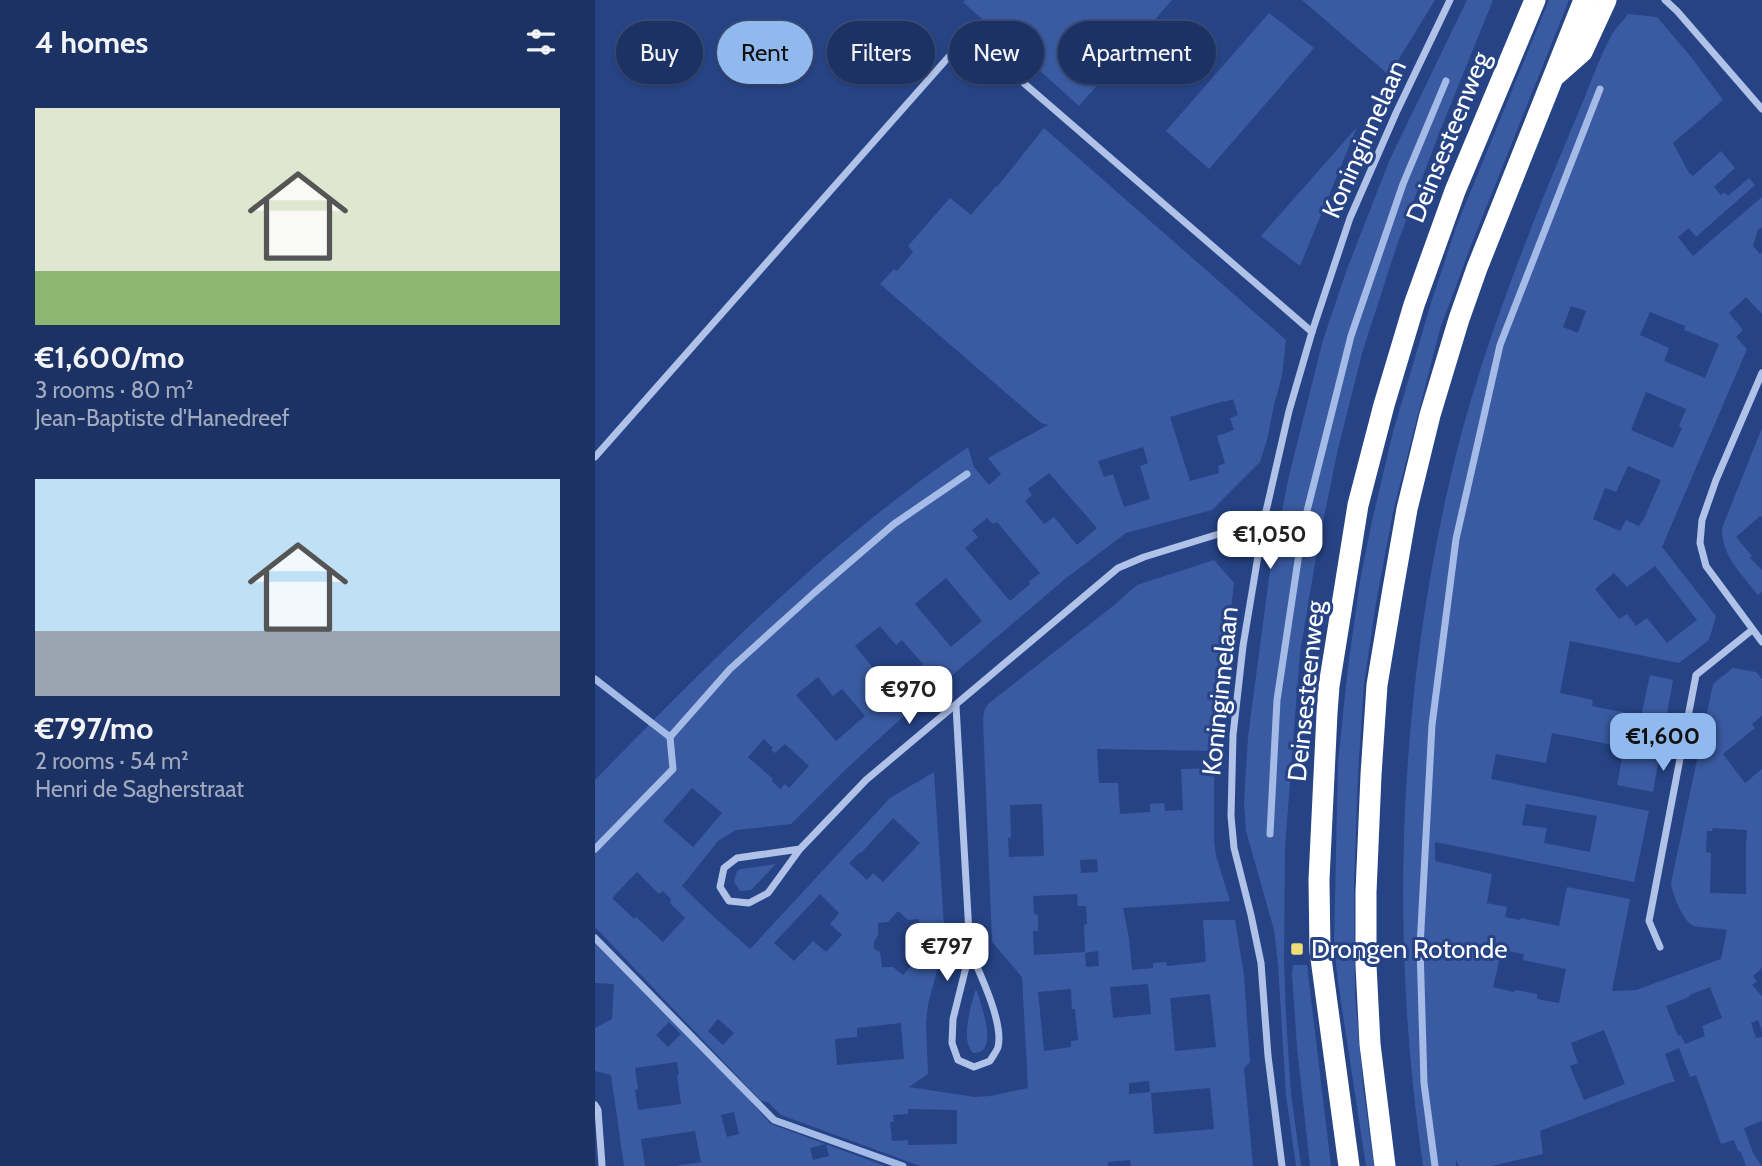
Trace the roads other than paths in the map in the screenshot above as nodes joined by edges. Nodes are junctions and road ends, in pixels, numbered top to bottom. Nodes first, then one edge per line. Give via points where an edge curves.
1 (1450, 0) edge
2 (1535, 0) edge
3 (1584, 0) edge
4 (1607, 0) edge
5 (1665, 0) edge
6 (1552, 78) junction
7 (1762, 109) edge
8 (1312, 331) junction
9 (1762, 373) edge
10 (595, 457) edge
11 (1264, 520) junction
12 (1752, 630) junction
13 (1762, 642) edge
14 (955, 706) junction
15 (800, 849) junction
16 (1660, 947) dead end
17 (970, 951) junction
18 (595, 1105) edge
19 (595, 1161) edge
20 (602, 1166) edge
21 (1282, 1166) edge
22 (1349, 1166) edge
23 (1385, 1166) edge

1 - 8 street, Koninginnelaan via 1350,218
2 - 22 highway, Deinsesteenweg via 1455,191 1414,305 1358,505 1344,590 1329,687 1319,880 1320,939
3 - 6 highway
4 - 6 highway via 1582,52
5 - 7 street
6 - 23 highway via 1477,268 1433,403 1407,509 1380,671 1370,788 1366,953 1370,1044
8 - 10 street via 968,35
8 - 11 street, Koninginnelaan
9 - 12 street via 1716,481 1702,520 1700,543 1706,566
11 - 14 street via 1118,568
11 - 21 street, Koninginnelaan via 1233,735 1231,816 1261,963
12 - 13 street
12 - 16 street via 1696,675 1649,921
14 - 15 street via 866,780
14 - 17 street
15 - 15 street via 737,858 725,868 720,887 729,901 750,903 768,893
17 - 17 street via 953,1019 952,1043 958,1060 974,1067 990,1061 998,1046 998,1024
18 - 20 street
19 - 20 street

